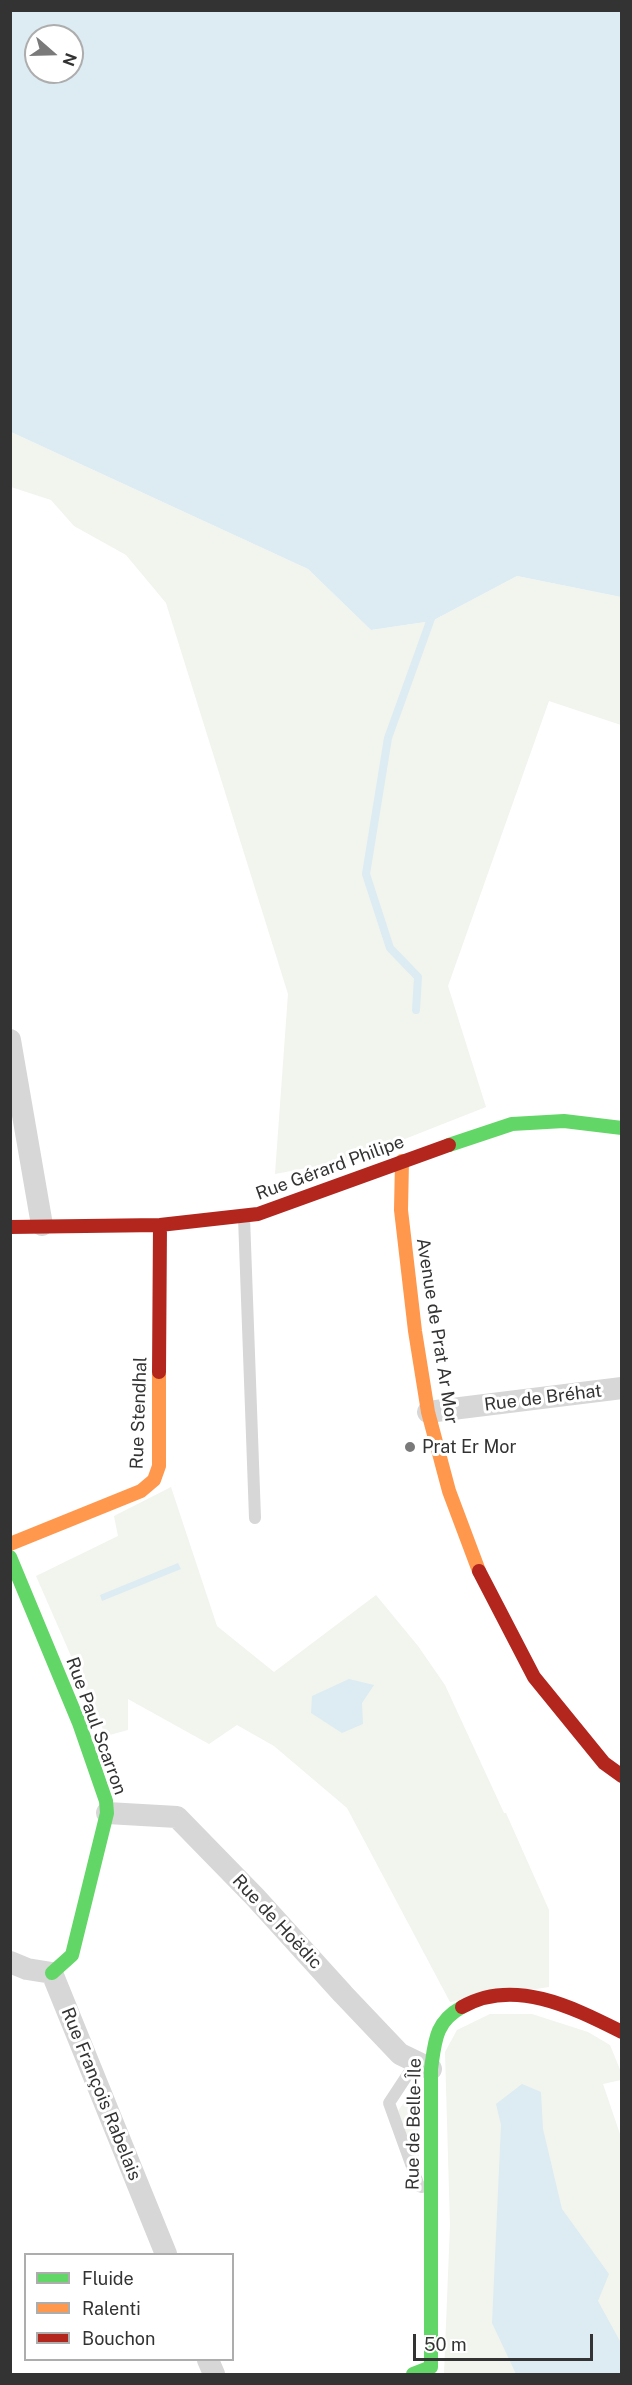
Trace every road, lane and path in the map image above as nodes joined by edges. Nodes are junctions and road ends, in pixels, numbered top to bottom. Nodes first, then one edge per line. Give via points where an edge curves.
1 (10, 1040) edge
2 (621, 1128) edge
3 (402, 1161) junction
4 (244, 1216) junction
5 (42, 1225) junction
6 (160, 1225) junction
7 (10, 1227) edge
8 (621, 1388) edge
9 (428, 1412) junction
10 (255, 1518) dead end
11 (10, 1544) edge
12 (10, 1557) edge
13 (621, 1776) edge
14 (107, 1813) junction
15 (10, 1962) edge
16 (52, 1973) junction
17 (621, 2032) edge
18 (423, 2065) junction
19 (431, 2190) junction
20 (166, 2253) edge
21 (426, 2372) edge

1 - 5 street
2 - 3 street, Rue Gérard Philipe via 564,1121 513,1124
3 - 4 street, Rue Gérard Philipe
3 - 9 street, Avenue de Prat Ar Mor via 401,1210
4 - 6 street, Rue Gérard Philipe
4 - 10 lane
5 - 6 street, Rue Gérard Philipe
5 - 7 street, Rue Gérard Philipe
6 - 11 street, Rue Stendhal via 159,1466 154,1480 141,1491
8 - 9 street, Rue de Bréhat
9 - 13 street, Avenue de Prat Ar Mor via 449,1491 478,1569 534,1677 604,1763
12 - 14 street, Rue Paul Scarron via 80,1723
14 - 16 street, Rue Paul Scarron via 72,1955
14 - 18 street, Rue de Hoëdic via 177,1817 400,2054
15 - 16 street via 27,1970
16 - 20 street, Rue François Rabelais
17 - 18 street, Rue de Belle-Île via 572,2007 515,1992 489,1996 447,2015
18 - 19 street, Rue de Belle-Île
18 - 19 lane via 389,2103 419,2186
19 - 21 street, Rue de Belle-Île

